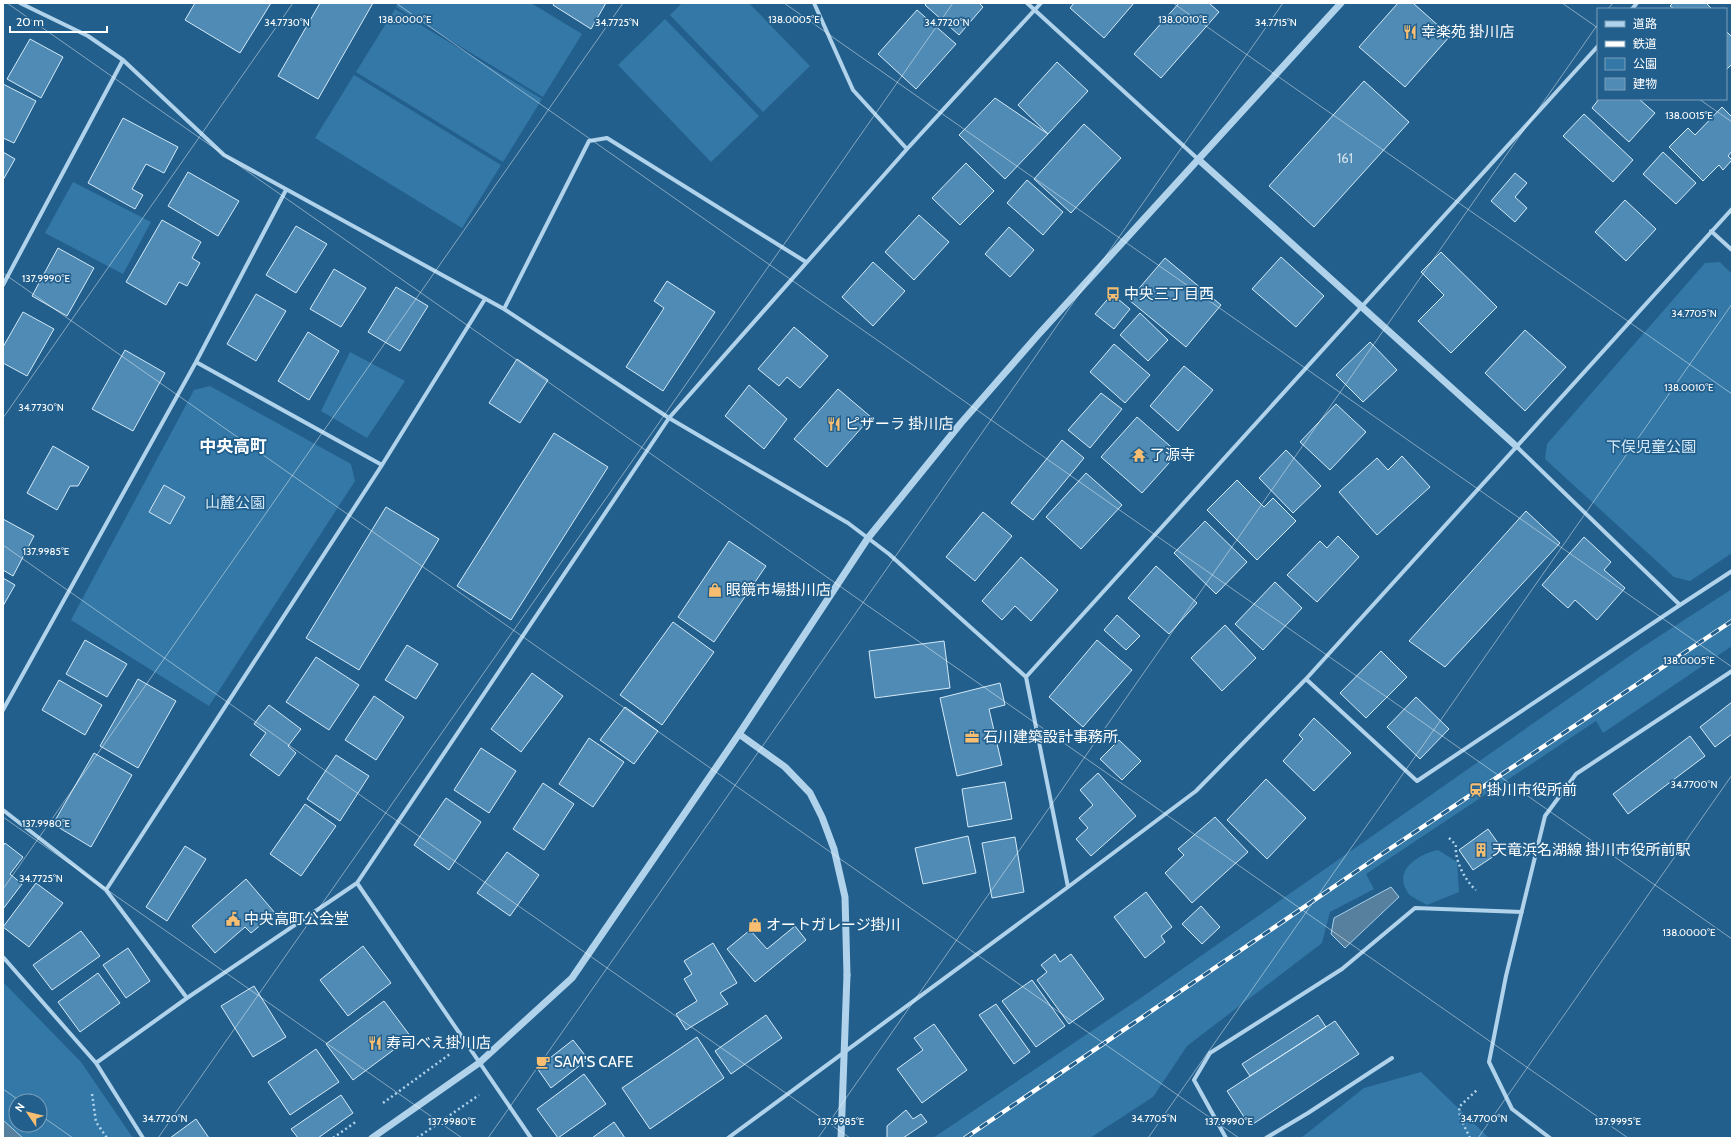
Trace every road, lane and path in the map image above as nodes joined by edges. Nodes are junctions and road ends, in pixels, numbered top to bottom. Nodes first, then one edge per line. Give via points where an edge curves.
1 (20, 3) edge
2 (814, 3) edge
3 (1027, 3) edge
4 (1041, 3) edge
5 (1341, 3) edge
6 (1035, 10) junction
7 (1597, 47) edge
8 (123, 60) junction
9 (907, 150) junction
10 (1199, 160) junction
11 (286, 190) junction
12 (1732, 209) edge
13 (1711, 231) junction
14 (1732, 250) edge
15 (806, 262) junction
16 (3, 285) edge
17 (485, 299) junction
18 (1362, 308) junction
19 (504, 309) junction
20 (196, 362) junction
21 (669, 418) junction
22 (1516, 446) junction
23 (382, 465) junction
24 (868, 538) junction
25 (1732, 571) edge
26 (1680, 605) junction
27 (1732, 671) edge
28 (1026, 677) junction
29 (1306, 679) junction
30 (3, 710) edge
31 (740, 734) junction
32 (3, 810) edge
33 (1449, 838) dead end
34 (357, 883) junction
35 (1068, 887) junction
36 (106, 890) junction
37 (1480, 893) dead end
38 (1522, 912) junction
39 (3, 957) edge
40 (187, 998) junction
41 (465, 1043) junction
42 (1392, 1058) dead end
43 (96, 1063) junction
44 (479, 1063) junction
45 (494, 1085) junction
46 (1478, 1089) dead end
47 (377, 1106) dead end
48 (358, 1120) dead end
49 (143, 1138) edge
50 (334, 1138) edge
51 (372, 1138) edge
52 (417, 1138) edge
53 (531, 1138) edge
54 (728, 1138) edge
55 (841, 1138) edge
56 (1226, 1138) edge
57 (1266, 1138) edge
58 (1470, 1138) edge
59 (1550, 1138) edge

1 - 8 street via 88,36
2 - 9 street via 853,90
3 - 6 street
4 - 6 street
5 - 10 street
6 - 9 street
6 - 10 street
7 - 18 street
8 - 11 street via 224,155
8 - 16 street
9 - 15 street
10 - 18 street
10 - 24 street via 1017,359 961,423
11 - 17 street
11 - 20 street
12 - 13 street
13 - 14 street
13 - 22 street
15 - 19 street via 607,138 589,140
15 - 21 street
17 - 19 street
17 - 23 street
18 - 22 street
18 - 28 street
19 - 21 street
20 - 23 street
20 - 30 street
21 - 24 street via 848,523
21 - 34 street
22 - 26 street
22 - 29 street
23 - 36 street
24 - 28 street
24 - 31 street
25 - 26 street
26 - 29 street via 1418,781
27 - 38 street via 1576,774 1545,816
28 - 35 street
29 - 35 street via 1196,791
31 - 44 street via 572,978
31 - 55 street, bridge via 785,767 810,793 834,849 845,897 847,975
32 - 36 street
33 - 37 path via 1456,845 1455,853 1469,884
34 - 40 street
34 - 41 street
35 - 54 street
36 - 40 street
38 - 56 street via 1415,908 1342,969 1210,1053 1194,1080
38 - 59 street via 1489,1062 1512,1109
39 - 43 street
40 - 43 street
41 - 44 street
41 - 47 path
42 - 57 street via 1308,1114
43 - 49 street
44 - 45 street
44 - 51 street
45 - 52 path
45 - 53 street
46 - 58 path via 1459,1107 1460,1117
48 - 50 path

